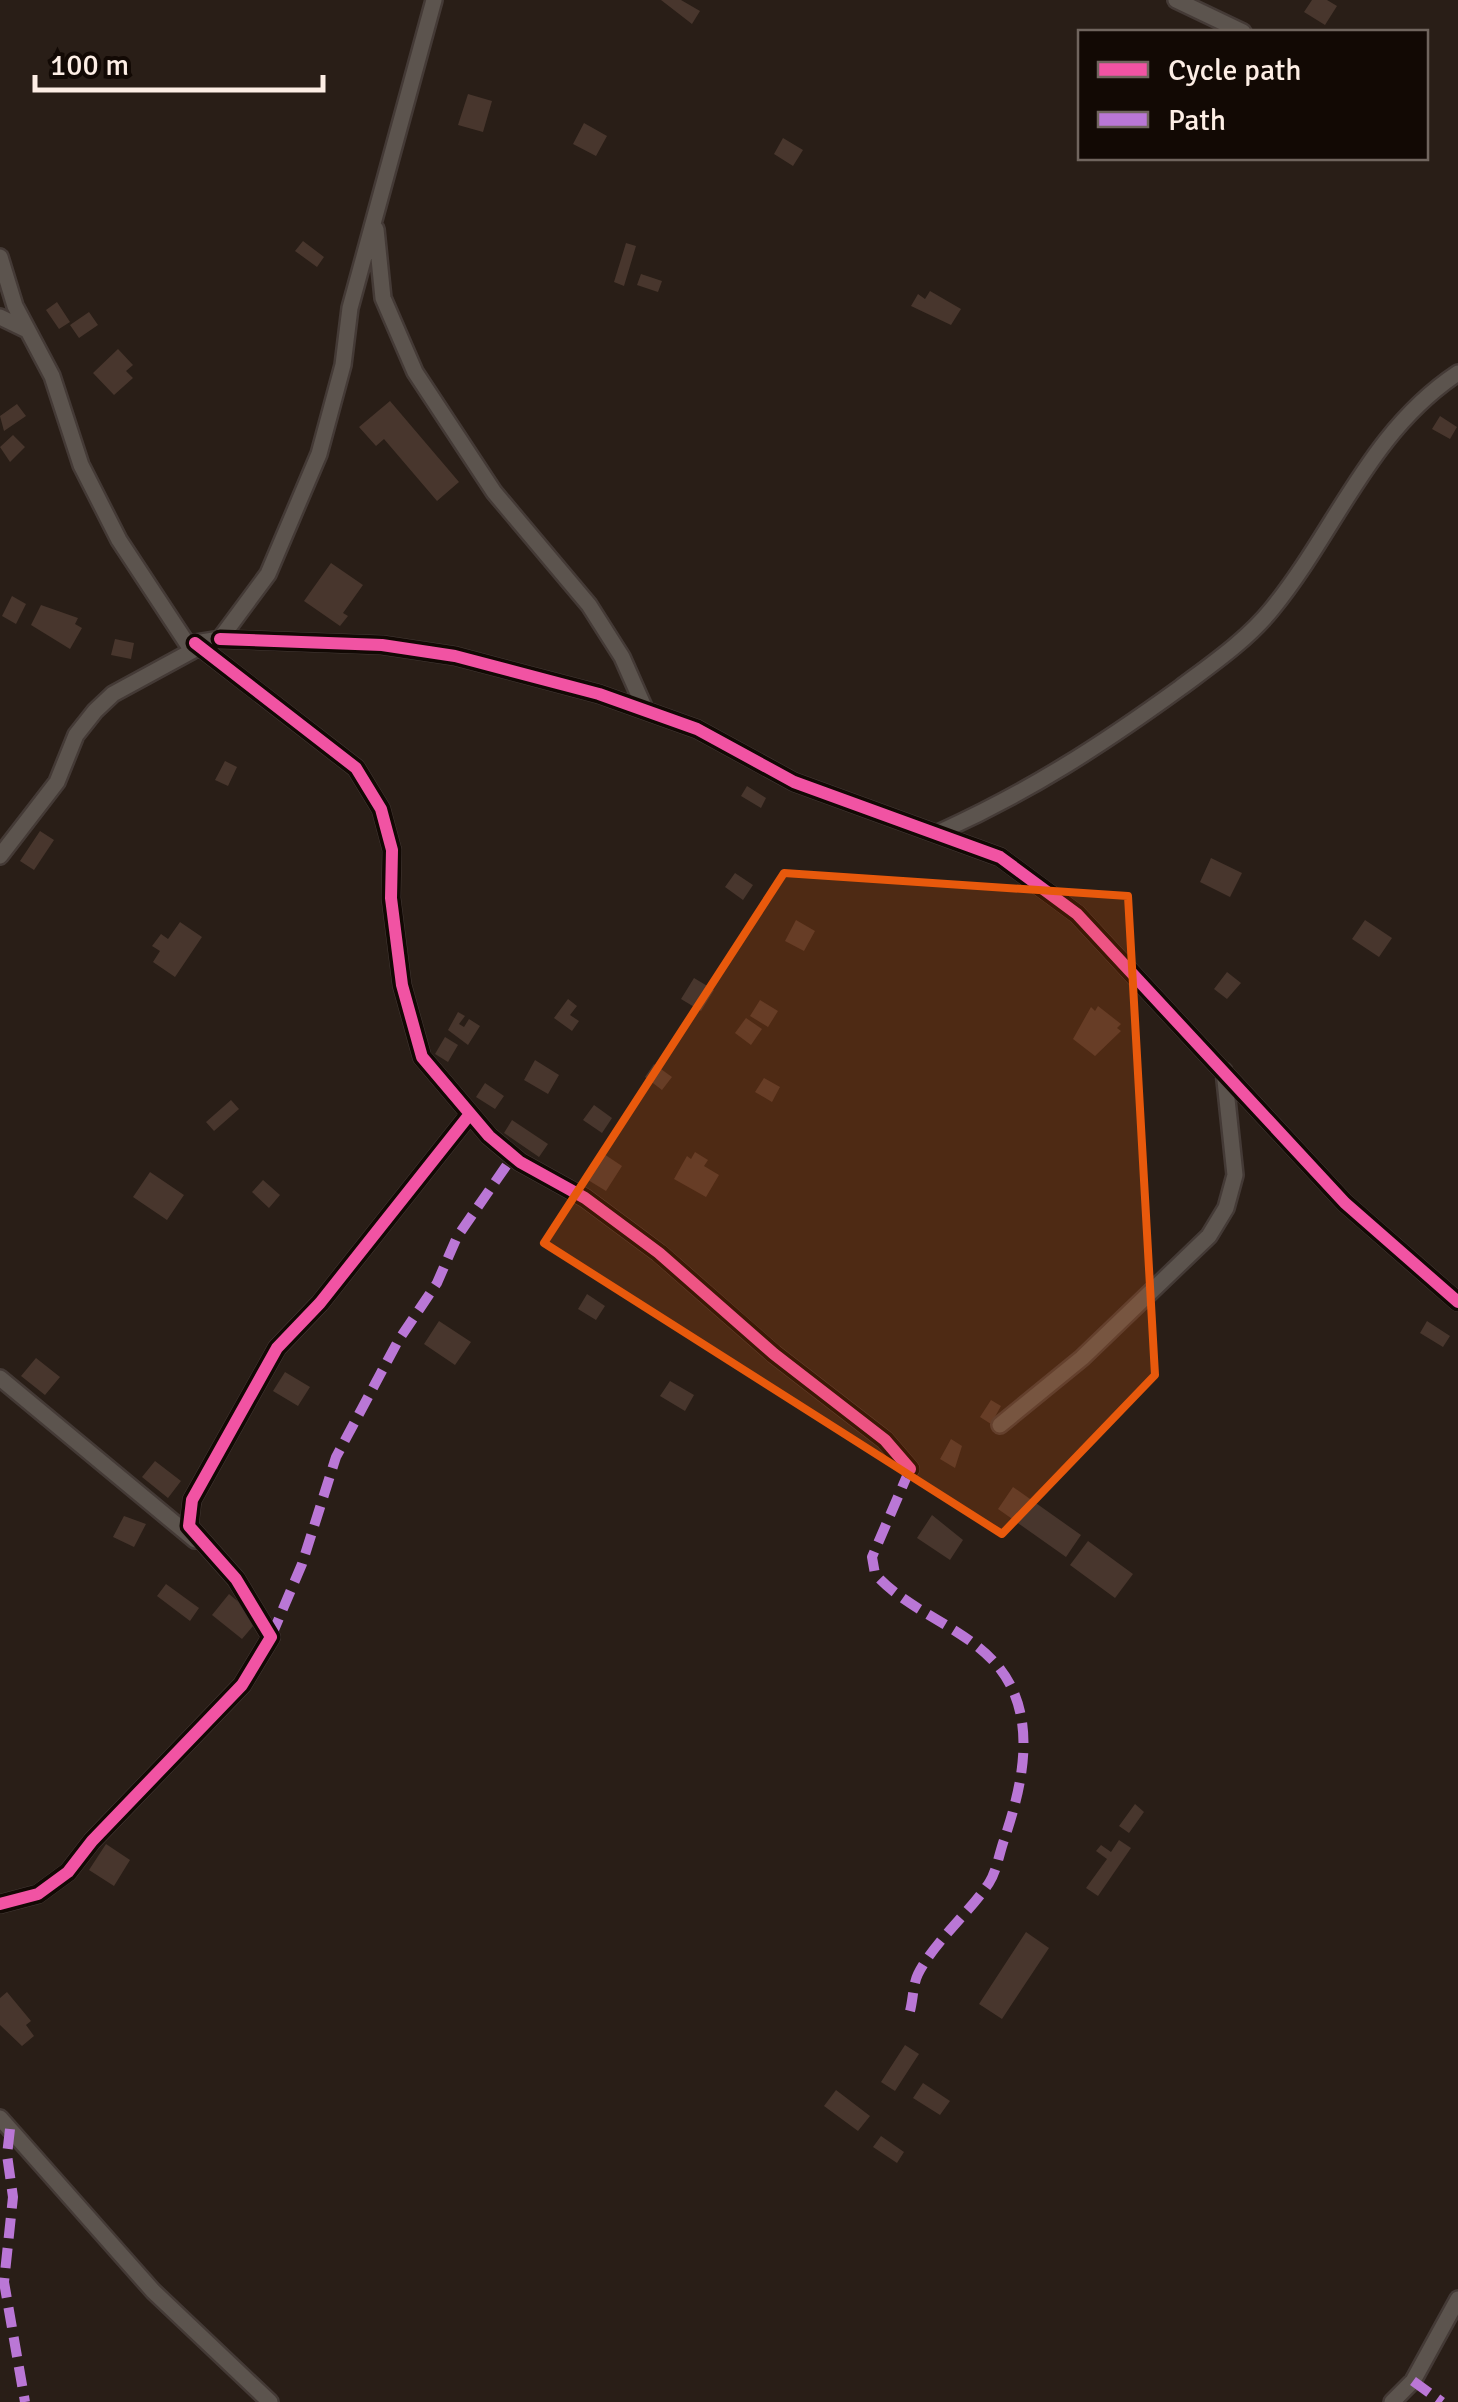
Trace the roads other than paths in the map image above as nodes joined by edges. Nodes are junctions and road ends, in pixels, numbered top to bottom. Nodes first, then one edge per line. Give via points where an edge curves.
1 (434, 0) edge
2 (1176, 0) edge
3 (1238, 30) edge
4 (374, 220) junction
5 (0, 256) edge
6 (0, 317) edge
7 (28, 330) junction
8 (1458, 373) edge
9 (220, 639) junction
10 (194, 647) junction
11 (645, 709) junction
12 (940, 832) junction
13 (0, 856) edge
14 (1224, 1070) junction
15 (470, 1114) junction
16 (1458, 1302) edge
17 (0, 1378) edge
18 (1000, 1424) dead end
19 (910, 1469) dead end
20 (205, 1549) junction
21 (0, 1904) edge
22 (0, 2118) edge
23 (1458, 2300) edge
24 (270, 2402) edge
25 (1392, 2402) edge

1 - 4 street
2 - 3 street
4 - 9 street via 350,308 343,365 308,484 268,574
4 - 11 street via 383,298 415,372 494,492 589,605
5 - 7 street
6 - 7 street
7 - 10 street via 52,376 81,465 119,540
8 - 12 street via 1389,432 1299,573 1222,656 1026,793
9 - 10 street
9 - 11 street via 382,645 455,656
10 - 13 street via 94,711 57,782
10 - 15 street via 356,768 381,808 412,1024 422,1056
11 - 12 street via 794,782
12 - 14 street via 1000,857 1077,914
14 - 16 street via 1380,1238
14 - 18 street via 1235,1175 1209,1236 1082,1358
15 - 19 street via 520,1162 660,1253
15 - 20 street via 320,1304 277,1348 192,1500 189,1526
17 - 20 street
20 - 21 street via 236,1579 271,1638 242,1686 68,1872 38,1894
22 - 24 street via 153,2290
23 - 25 street via 1413,2381

